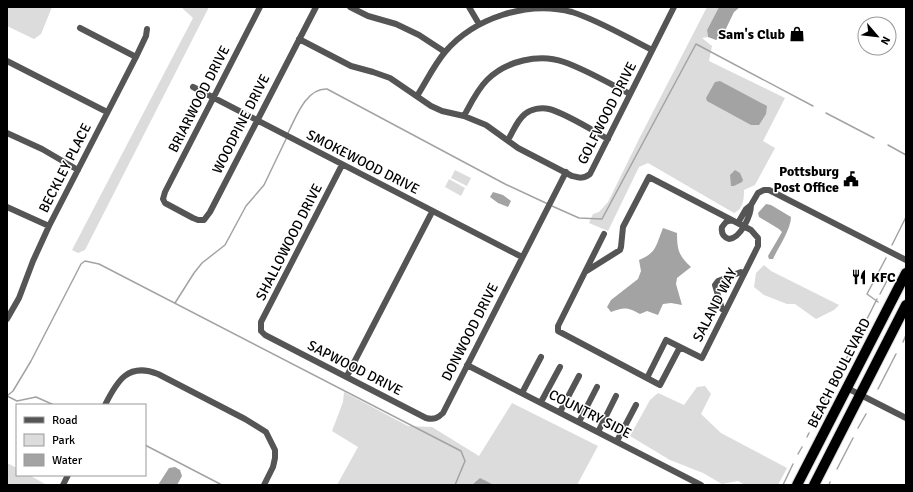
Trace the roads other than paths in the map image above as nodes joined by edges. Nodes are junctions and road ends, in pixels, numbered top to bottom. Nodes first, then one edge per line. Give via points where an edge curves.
1 (260, 7) edge
2 (316, 7) edge
3 (350, 7) edge
4 (469, 7) edge
5 (674, 7) edge
6 (479, 24) junction
7 (80, 28) dead end
8 (147, 29) dead end
9 (299, 39) junction
10 (652, 50) junction
11 (445, 52) junction
12 (136, 57) junction
13 (7, 61) edge
14 (193, 87) dead end
15 (630, 94) junction
16 (417, 96) junction
17 (214, 98) junction
18 (107, 112) junction
19 (464, 116) junction
20 (257, 120) junction
21 (7, 133) edge
22 (608, 138) junction
23 (508, 140) junction
24 (342, 165) junction
25 (78, 170) junction
26 (566, 172) junction
27 (7, 207) edge
28 (432, 212) junction
29 (204, 220) joint
30 (738, 223) junction
31 (49, 226) junction
32 (604, 234) dead end
33 (522, 257) junction
34 (906, 260) edge
35 (585, 272) junction
36 (906, 273) edge
37 (744, 274) junction
38 (906, 306) edge
39 (725, 311) junction
40 (7, 319) edge
41 (261, 331) joint
42 (680, 347) junction
43 (541, 357) dead end
44 (468, 365) junction
45 (560, 367) dead end
46 (347, 376) junction
47 (579, 376) dead end
48 (647, 378) junction
49 (597, 387) dead end
50 (847, 388) junction
51 (522, 393) junction
52 (860, 394) junction
53 (616, 396) dead end
54 (541, 402) junction
55 (105, 404) edge
56 (636, 405) dead end
57 (560, 412) junction
58 (439, 417) joint
59 (906, 418) edge
60 (579, 422) junction
61 (598, 432) junction
62 (617, 441) junction
63 (68, 476) edge
64 (63, 485) edge
65 (264, 485) edge
66 (701, 485) edge
67 (797, 485) edge
68 (814, 485) edge

1 - 17 street, BRIARWOOD DRIVE
2 - 9 street, WOODPINE DRIVE
3 - 11 street via 368,16 396,24
4 - 6 street
5 - 10 street, GOLFWOOD DRIVE
6 - 10 street via 503,14 533,9 570,12 596,21
6 - 11 street
7 - 12 street
8 - 12 street, BECKLEY PLACE
9 - 16 street, GOLFWOOD DRIVE via 351,66 390,78
9 - 20 street, WOODPINE DRIVE
10 - 15 street, GOLFWOOD DRIVE
11 - 16 street
12 - 18 street, BECKLEY PLACE
13 - 18 street
14 - 17 street, SMOKEWOOD DRIVE
15 - 19 street via 563,61 531,59 510,65 492,76 478,90
15 - 22 street, GOLFWOOD DRIVE
16 - 19 street, GOLFWOOD DRIVE via 442,111
17 - 20 street, SMOKEWOOD DRIVE
17 - 29 street, BRIARWOOD DRIVE via 163,199 165,203 193,218
18 - 25 street, BECKLEY PLACE
19 - 23 street, GOLFWOOD DRIVE via 486,125
20 - 24 street, SMOKEWOOD DRIVE
20 - 29 street, WOODPINE DRIVE
21 - 25 street
22 - 23 street via 549,109 540,108 522,116
22 - 26 street, GOLFWOOD DRIVE via 590,174 585,178 579,178
23 - 26 street, GOLFWOOD DRIVE via 518,148
24 - 28 street, SMOKEWOOD DRIVE
24 - 41 street, SHALLOWOOD DRIVE via 261,322
25 - 31 street, BECKLEY PLACE
26 - 33 street, DONWOOD DRIVE
27 - 31 street
28 - 33 street, SMOKEWOOD DRIVE
28 - 46 street
30 - 34 street via 758,193 769,190
30 - 35 street via 649,177 623,228 620,250
30 - 37 street, SALAND WAY via 753,232 759,241
31 - 40 street, BECKLEY PLACE via 19,298
32 - 35 street
33 - 44 street, DONWOOD DRIVE
35 - 48 street via 558,326 558,331
36 - 50 highway, BEACH BOULEVARD
37 - 39 street, SALAND WAY
37 - 39 street via 741,272 718,281 715,286 722,309
38 - 52 highway
39 - 42 street, SALAND WAY via 702,358
41 - 46 street, SAPWOOD DRIVE
42 - 48 street via 660,385
42 - 48 street, SALAND WAY via 666,340
43 - 51 street
44 - 51 street, COUNTRY SIDE
44 - 58 street, DONWOOD DRIVE
45 - 54 street
46 - 58 street, SAPWOOD DRIVE via 426,418
47 - 57 street
49 - 60 street
50 - 52 street
50 - 67 highway, BEACH BOULEVARD
51 - 54 street, COUNTRY SIDE
52 - 59 street
52 - 68 highway
53 - 61 street
54 - 57 street, COUNTRY SIDE
55 - 65 street via 117,382 130,372 144,370 158,374 266,432 275,450 273,466
56 - 62 street
57 - 60 street, COUNTRY SIDE
60 - 61 street, COUNTRY SIDE
61 - 62 street, COUNTRY SIDE
62 - 66 street, COUNTRY SIDE
63 - 64 street

